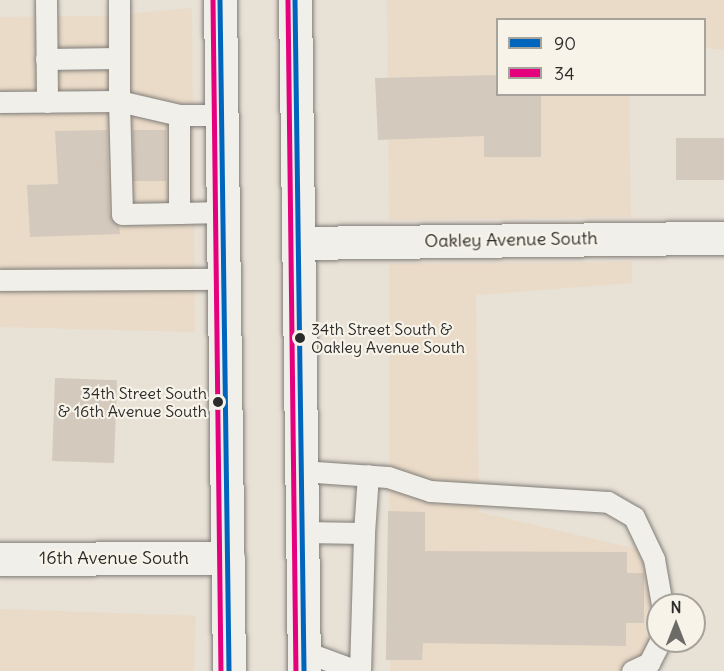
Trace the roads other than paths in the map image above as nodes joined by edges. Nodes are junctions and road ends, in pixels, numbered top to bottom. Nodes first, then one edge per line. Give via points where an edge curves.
1 (46, 0) edge
2 (119, 0) edge
3 (220, 0) edge
4 (295, 0) edge
5 (119, 58) junction
6 (46, 59) junction
7 (119, 101) junction
8 (0, 102) edge
9 (47, 102) junction
10 (179, 115) junction
11 (222, 115) junction
12 (223, 212) junction
13 (179, 213) junction
14 (724, 238) edge
15 (298, 243) junction
16 (224, 279) junction
17 (0, 280) edge
18 (301, 471) junction
19 (368, 475) junction
20 (302, 532) junction
21 (364, 533) junction
22 (228, 558) junction
23 (0, 559) edge
24 (660, 593) edge
25 (655, 653) edge
26 (304, 661) edge
27 (229, 671) edge
28 (359, 671) edge
29 (632, 671) edge

1 - 6 lane
2 - 5 lane
3 - 11 main road
4 - 15 main road
5 - 6 lane
5 - 7 lane
6 - 9 lane
7 - 9 lane
7 - 10 lane
7 - 13 lane via 122,214
8 - 9 lane
10 - 11 lane
10 - 13 lane
11 - 12 main road
12 - 13 lane
12 - 16 main road
14 - 15 main road, Oakley Avenue South
15 - 18 main road
16 - 17 lane
16 - 22 main road
18 - 19 lane
18 - 20 main road
19 - 21 lane
19 - 24 lane via 430,491 608,502 634,517 654,560
20 - 21 lane
20 - 26 main road
21 - 28 lane
22 - 23 main road, 16th Avenue South
22 - 27 main road
25 - 29 lane via 650,663
26 - 28 lane

